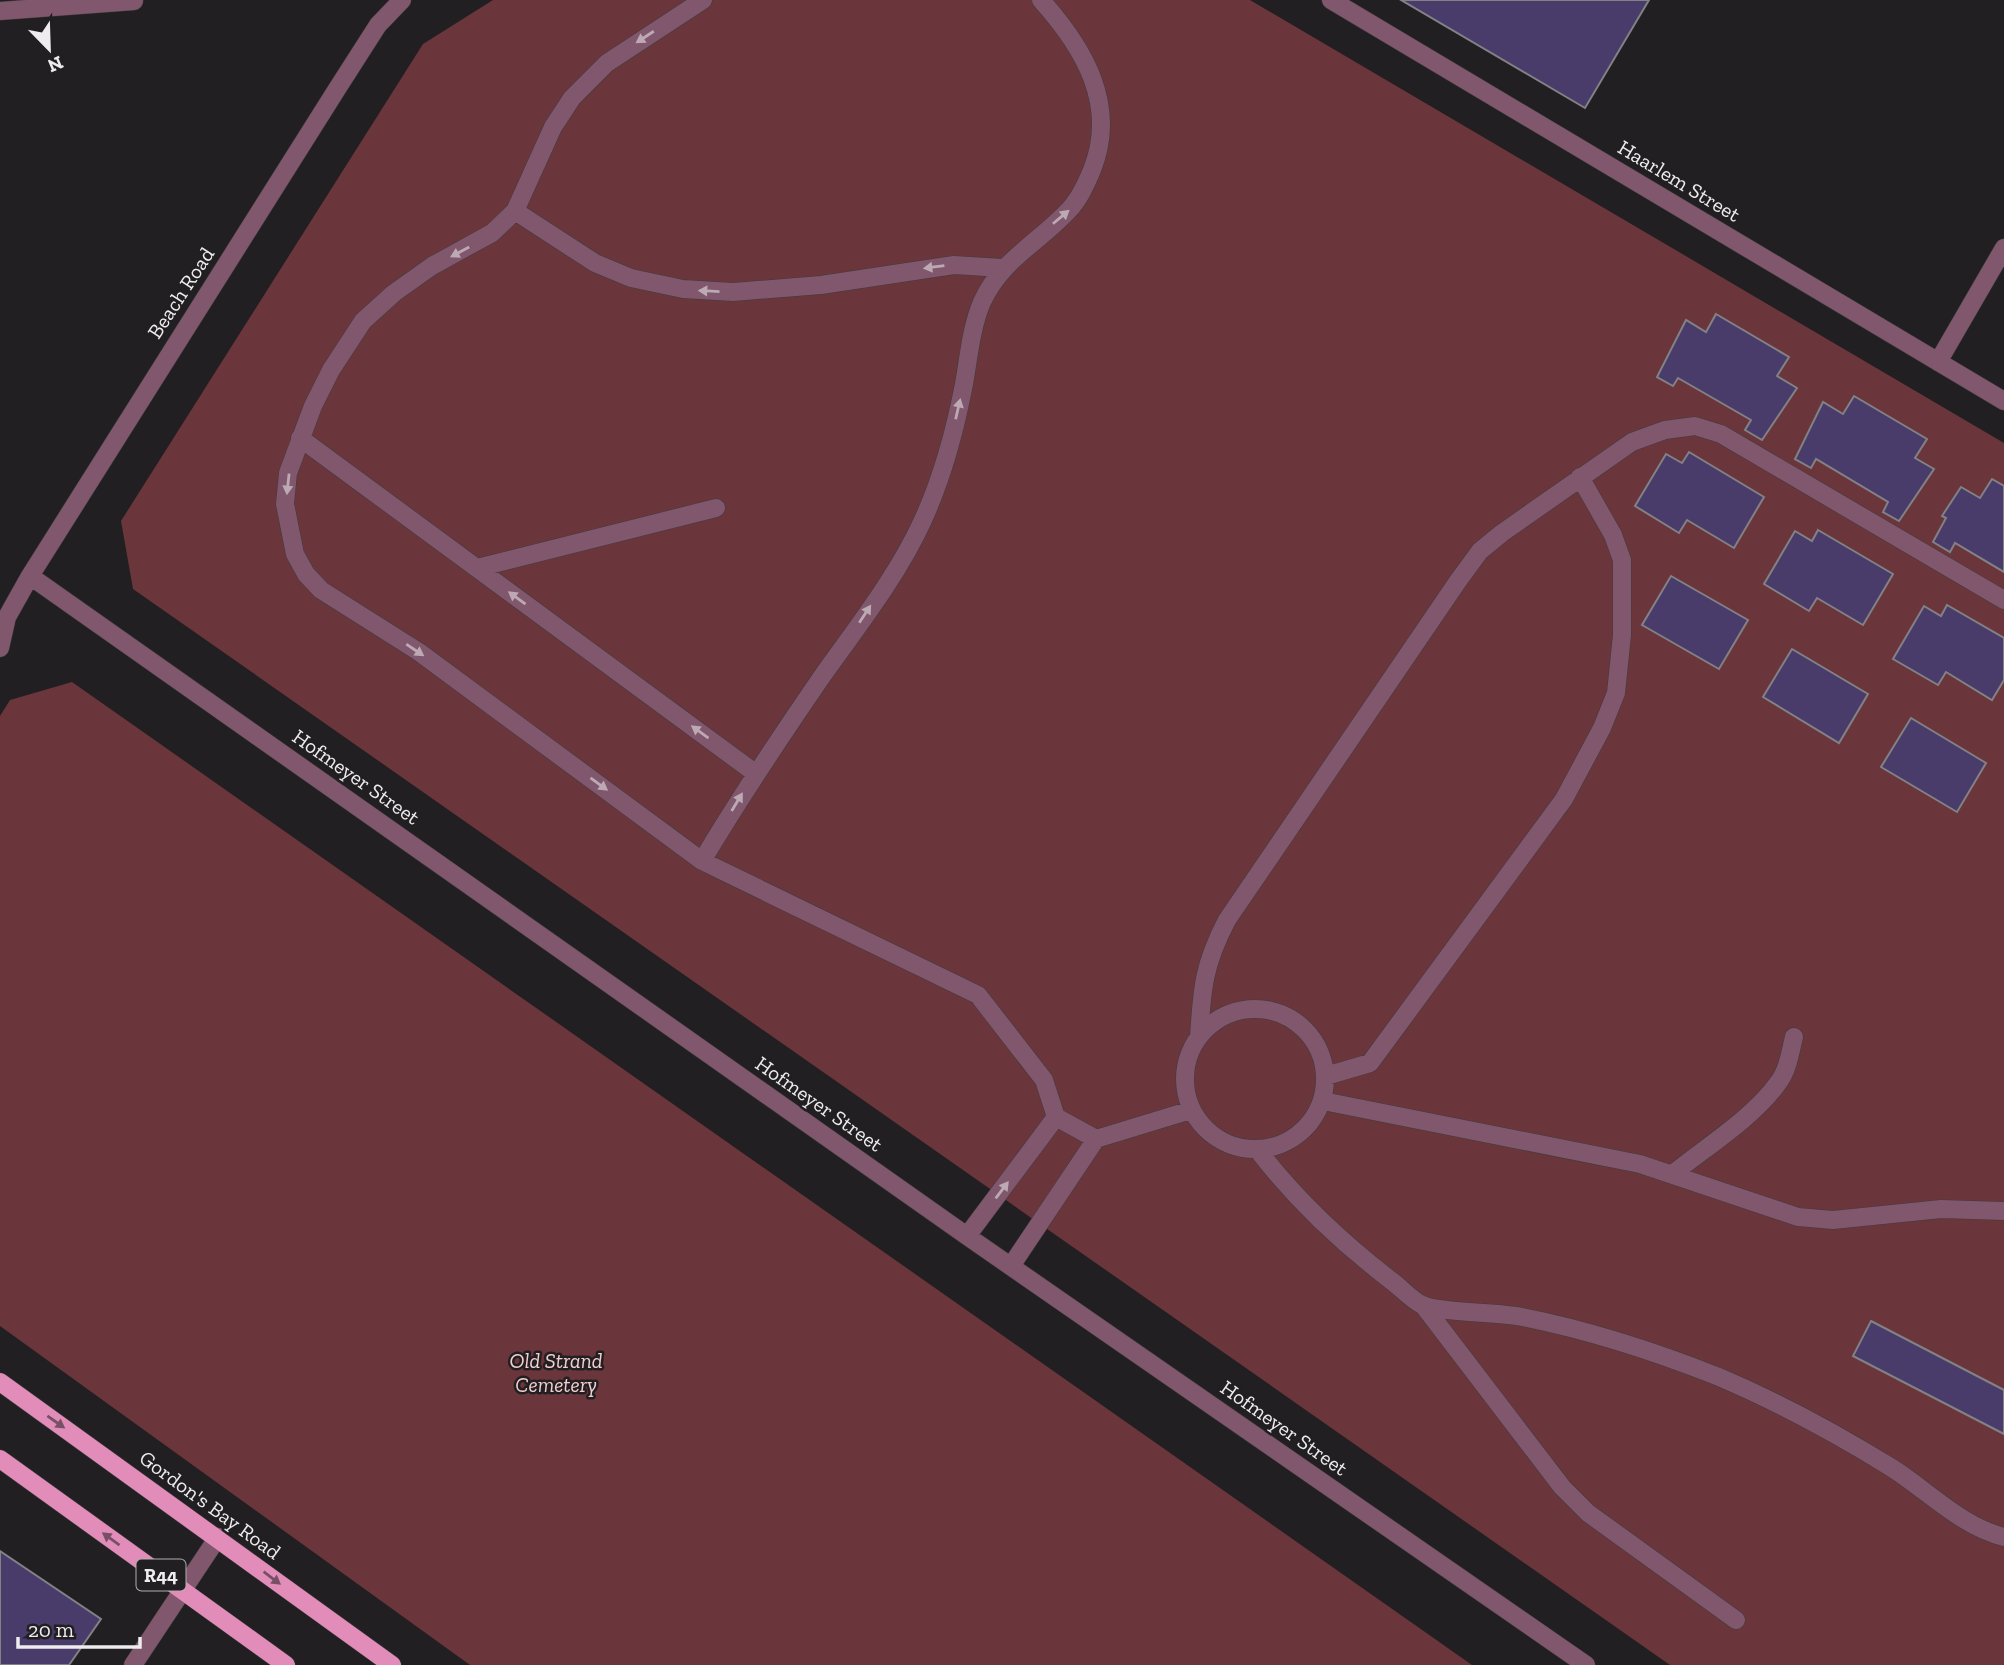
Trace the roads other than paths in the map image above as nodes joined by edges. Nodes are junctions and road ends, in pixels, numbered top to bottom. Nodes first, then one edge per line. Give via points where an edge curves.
1 (402, 0) edge
2 (703, 0) edge
3 (1041, 0) edge
4 (1331, 0) edge
5 (134, 1) edge
6 (0, 11) edge
7 (515, 211) junction
8 (2004, 248) edge
9 (1002, 268) junction
10 (1938, 362) junction
11 (2004, 401) edge
12 (300, 438) junction
13 (1580, 477) junction
14 (716, 508) dead end
15 (477, 568) junction
16 (30, 576) junction
17 (2004, 600) edge
18 (3, 620) edge
19 (0, 648) edge
20 (755, 773) junction
21 (702, 861) junction
22 (1199, 1037) junction
23 (1794, 1037) dead end
24 (1326, 1076) junction
25 (1322, 1101) junction
26 (1191, 1110) junction
27 (1056, 1117) junction
28 (1096, 1139) junction
29 (1257, 1149) junction
30 (1674, 1173) junction
31 (2004, 1211) edge
32 (967, 1236) junction
33 (1011, 1266) junction
34 (1423, 1305) junction
35 (0, 1382) edge
36 (0, 1459) edge
37 (218, 1537) junction
38 (2004, 1537) edge
39 (183, 1590) junction
40 (1736, 1620) dead end
41 (133, 1665) edge
42 (286, 1665) edge
43 (392, 1665) edge
44 (1586, 1665) edge

1 - 16 street, Beach Road via 378,25
2 -> 7 street via 607,63 572,98 553,127
9 -> 3 street via 1069,211 1086,186 1100,151 1101,105 1090,68 1068,31
4 - 10 street, Haarlem Street
5 - 6 street
9 -> 7 street via 954,265 821,285 733,292 682,289 631,278 595,263
7 -> 12 street via 492,233 394,293 363,321 331,370
8 - 10 street
20 -> 9 street via 858,626 921,524 943,475 975,319
10 - 11 street, Haarlem Street
12 - 15 street
12 -> 21 street via 288,473 285,504 295,554 321,590 419,652
13 - 17 street via 1632,442 1665,430 1695,426 1721,434
13 - 22 street via 1480,551 1227,920 1202,979
13 - 24 street via 1613,534 1624,578 1616,693 1602,729 1564,799 1370,1063
14 - 15 street
20 -> 15 street
16 - 18 street, Beach Road
16 - 32 street, Hofmeyer Street
18 - 19 street, Beach Road
21 -> 20 street
21 - 27 street via 978,995 1044,1080
22 - 24 street via 1216,1020 1240,1010 1264,1009 1288,1016 1308,1031 1321,1052
22 - 26 street via 1187,1060 1184,1085
23 - 30 street via 1787,1068 1764,1100
24 - 25 street
25 - 29 street via 1308,1126 1285,1143
25 - 30 street
26 - 28 street
26 - 29 street via 1208,1132 1231,1145
27 - 28 street
32 -> 27 street
28 - 33 street
29 - 34 street via 1313,1213
30 - 31 street via 1798,1217 1833,1220 1941,1209
32 - 33 street, Hofmeyer Street
33 - 44 street, Hofmeyer Street
34 - 38 street via 1521,1317 1645,1350 1719,1378 1791,1411 1892,1469 1961,1517
34 - 40 street via 1562,1487 1588,1513
35 -> 37 main road, Gordon's Bay Road
39 -> 36 main road, R44
37 - 39 street
37 -> 43 main road, Gordon's Bay Road
39 - 41 street
39 - 42 main road, R44

